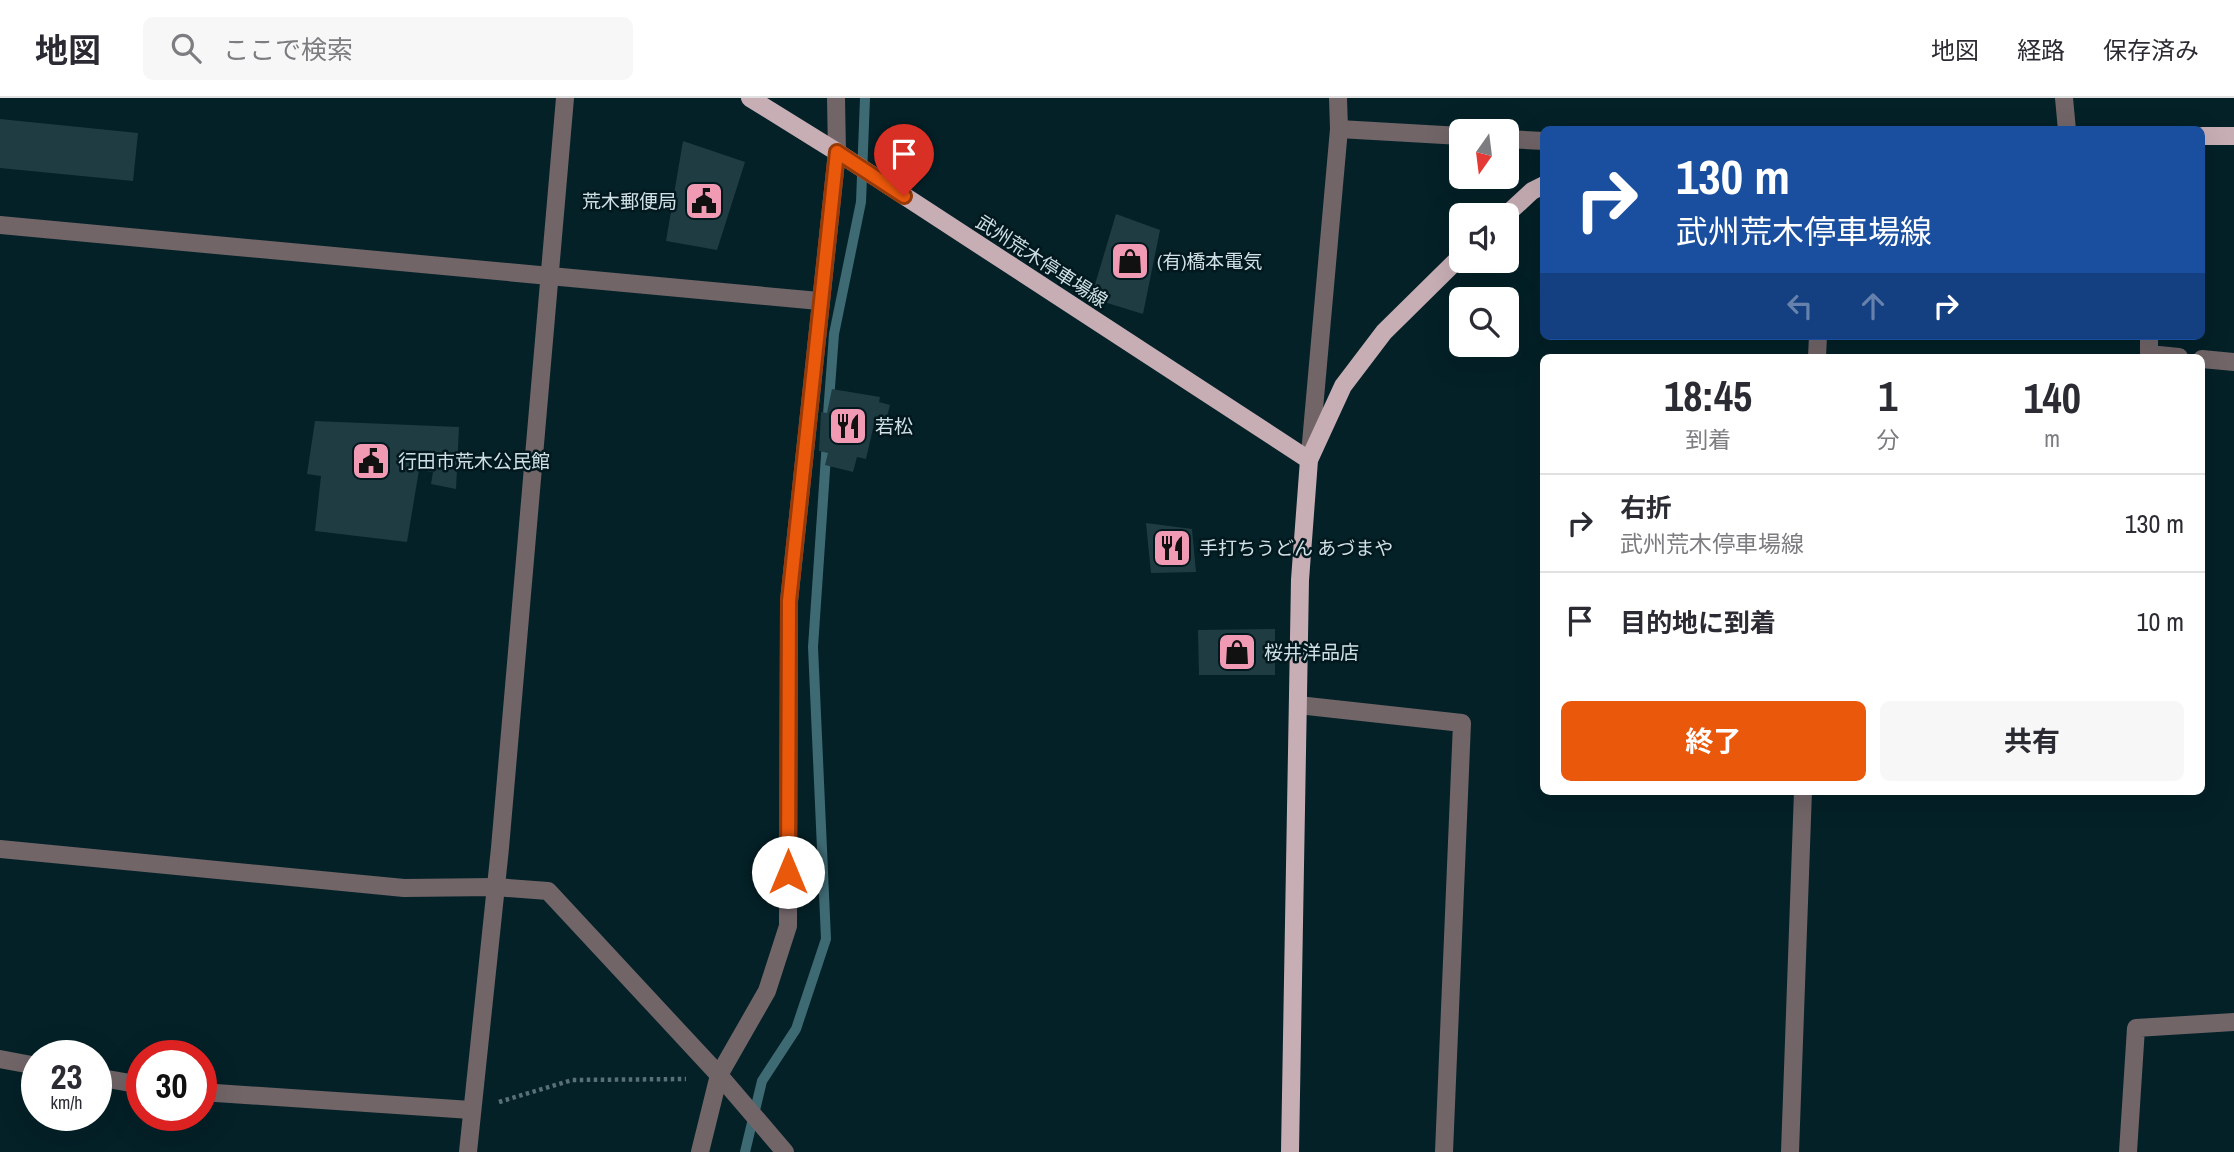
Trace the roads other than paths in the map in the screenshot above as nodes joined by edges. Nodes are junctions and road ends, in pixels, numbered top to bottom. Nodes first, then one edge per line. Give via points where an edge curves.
1 (565, 98) edge
2 (750, 98) edge
3 (836, 98) edge
4 (1338, 98) edge
5 (2064, 98) edge
6 (2067, 126) edge
7 (1339, 129) junction
8 (1449, 135) edge
9 (2205, 136) edge
10 (2234, 136) edge
11 (1519, 140) edge
12 (1540, 141) edge
13 (837, 152) junction
14 (1540, 186) edge
15 (1519, 203) edge
16 (0, 225) edge
17 (1449, 268) edge
18 (548, 276) junction
19 (819, 301) junction
20 (2205, 359) edge
21 (2234, 362) edge
22 (1310, 460) junction
23 (1298, 705) junction
24 (1803, 795) edge
25 (0, 849) edge
26 (495, 887) junction
27 (2234, 1022) edge
28 (0, 1059) edge
29 (21, 1063) edge
30 (719, 1075) junction
31 (217, 1093) edge
32 (471, 1110) junction
33 (468, 1152) edge
34 (701, 1152) edge
35 (785, 1152) edge
36 (1290, 1152) edge
37 (1444, 1152) edge
38 (1790, 1152) edge
39 (2128, 1152) edge

1 - 18 street
2 - 13 main road, 武州荒木停車場線
3 - 13 street
4 - 7 street
5 - 6 street
7 - 8 street
7 - 22 street
9 - 10 main road
11 - 12 street
13 - 19 street
13 - 22 main road, 武州荒木停車場線
14 - 15 main road
16 - 18 street
17 - 22 main road via 1384,332 1342,386
18 - 19 street
18 - 26 street
19 - 30 street via 789,601 788,926 767,991
20 - 21 street
22 - 23 main road via 1300,580
23 - 36 main road
23 - 37 street via 1462,723
24 - 38 street
25 - 26 street via 404,888
26 - 30 street via 548,891
26 - 32 street
27 - 39 street via 2136,1028
28 - 29 street
30 - 34 street
30 - 35 street
31 - 32 street
32 - 33 street

